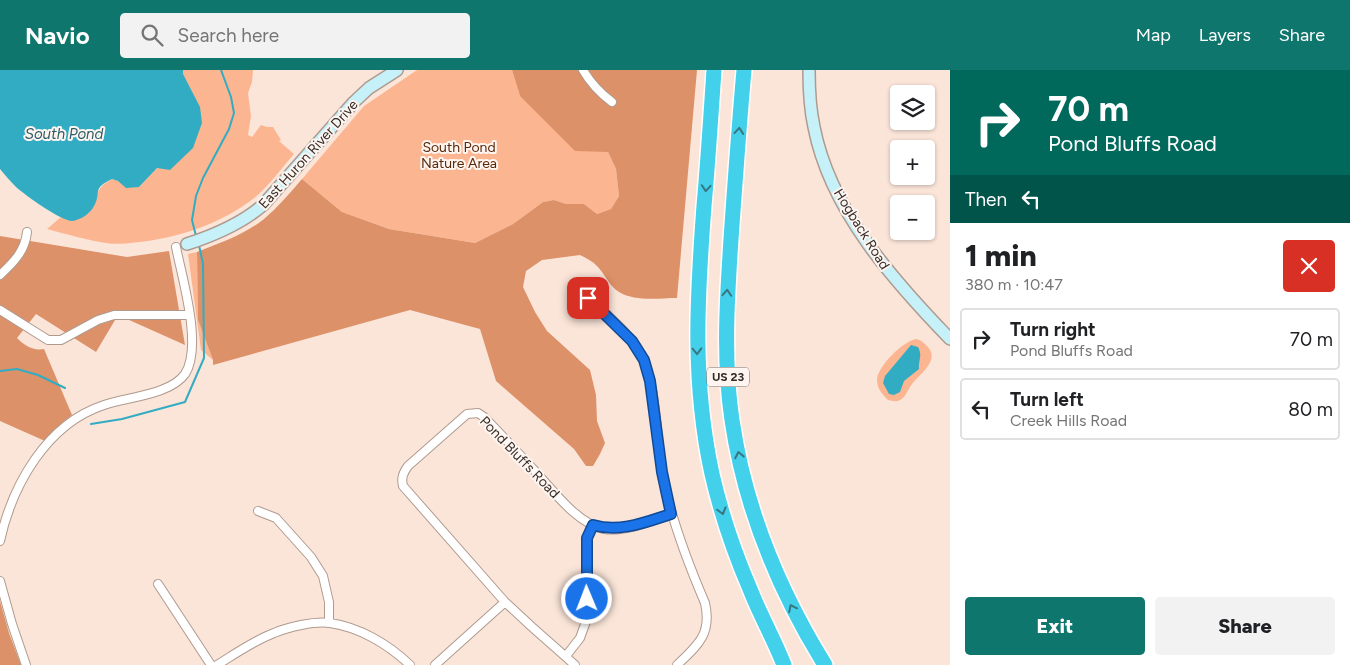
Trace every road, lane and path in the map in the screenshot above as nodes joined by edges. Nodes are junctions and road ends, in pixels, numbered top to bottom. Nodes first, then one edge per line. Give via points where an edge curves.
1 (397, 70) edge
2 (583, 70) edge
3 (714, 70) edge
4 (744, 70) edge
5 (810, 70) edge
6 (612, 102) dead end
7 (27, 232) dead end
8 (182, 245) joint
9 (0, 275) edge
10 (579, 290) dead end
11 (0, 310) edge
12 (190, 315) junction
13 (950, 339) edge
14 (258, 511) dead end
15 (671, 514) junction
16 (593, 525) junction
17 (0, 541) edge
18 (0, 581) edge
19 (158, 584) dead end
20 (505, 602) junction
21 (329, 623) junction
22 (801, 626) junction
23 (775, 642) junction
24 (566, 656) junction
25 (26, 665) edge
26 (211, 665) edge
27 (217, 665) edge
28 (410, 665) edge
29 (434, 665) edge
30 (575, 665) edge
31 (678, 665) edge
32 (784, 665) edge
33 (790, 665) edge
34 (825, 665) edge
35 (831, 665) edge

1 - 8 main road, East Huron River Drive via 354,102 249,217 203,239
2 - 6 street via 599,93
3 -> 23 highway, US 23 via 698,297 700,402 712,474 728,532 750,590
22 -> 4 highway, US 23 via 757,527 732,420 726,357 726,307
5 - 13 main road, Hogback Road via 811,105 820,151 846,210 883,266
7 - 9 street via 26,243 19,256
8 - 12 street
10 - 15 street via 632,341 644,360
11 - 12 street via 48,340 61,340 114,315
12 - 17 street via 191,359 184,374 172,385 147,395 103,405 59,432 37,455 18,488
14 - 21 street via 276,518 311,557 323,576 329,602
15 - 16 street, Pond Bluffs Road via 620,529
15 - 31 street via 708,614 704,636
16 - 20 street, Pond Bluffs Road via 565,503 484,417 478,413 467,414 408,466 403,472 403,486
16 - 24 street via 586,547 588,616 584,631
18 - 25 street
19 - 26 street
20 - 24 street, Pond Bluffs Road
20 - 29 street
21 - 27 street via 298,625 274,633
21 - 28 street via 373,638
22 - 34 highway, US 23
22 - 35 highway
23 - 32 highway
23 - 33 highway, US 23
24 - 30 street, Pond Bluffs Road

